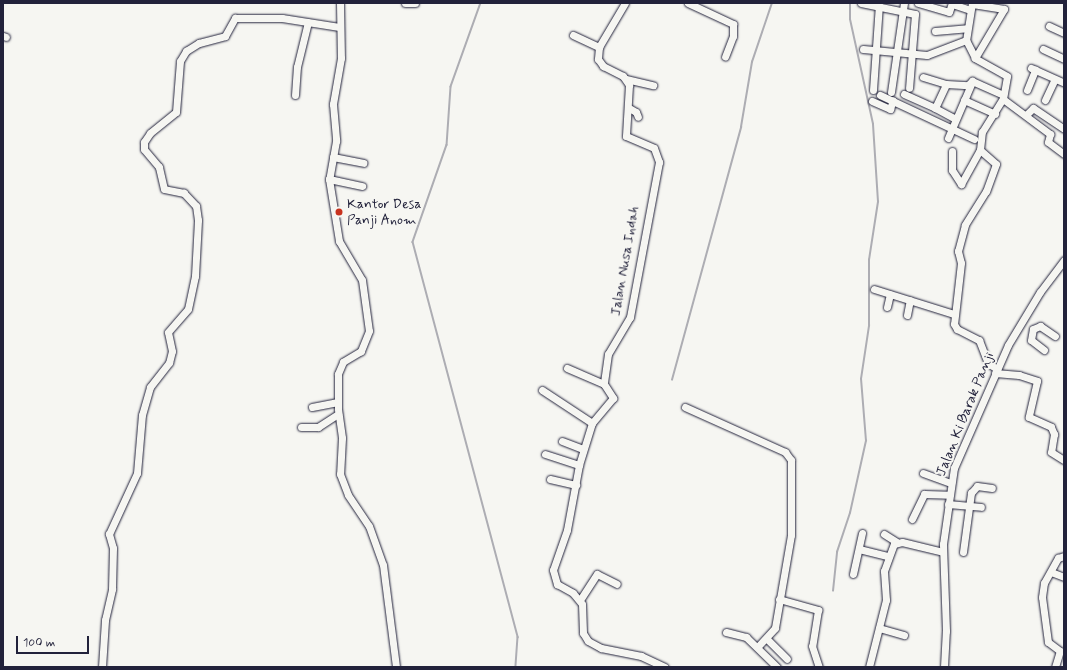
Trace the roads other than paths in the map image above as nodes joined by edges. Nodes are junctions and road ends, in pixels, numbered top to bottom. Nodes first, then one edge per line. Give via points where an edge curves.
1 (340, 3) edge
2 (405, 3) edge
3 (414, 3) edge
4 (625, 3) edge
5 (688, 3) edge
6 (861, 3) edge
7 (918, 3) edge
8 (952, 4) edge
9 (879, 5) junction
10 (971, 5) edge
11 (902, 6) edge
12 (1006, 6) edge
13 (308, 22) junction
14 (1049, 26) dead end
15 (339, 27) junction
16 (967, 28) junction
17 (935, 31) dead end
18 (1064, 33) edge
19 (573, 35) dead end
20 (966, 40) junction
21 (599, 47) junction
22 (863, 49) dead end
23 (1043, 49) dead end
24 (876, 50) junction
25 (895, 52) junction
26 (913, 54) junction
27 (726, 57) dead end
28 (974, 58) junction
29 (1064, 59) edge
30 (923, 77) dead end
31 (626, 79) junction
32 (1054, 79) junction
33 (972, 81) junction
34 (1064, 83) edge
35 (946, 84) junction
36 (652, 85) dead end
37 (873, 90) dead end
38 (1027, 90) dead end
39 (891, 92) dead end
40 (295, 95) dead end
41 (880, 95) dead end
42 (1003, 97) junction
43 (893, 100) junction
44 (964, 100) junction
45 (1045, 100) dead end
46 (872, 101) dead end
47 (629, 108) junction
48 (936, 108) junction
49 (995, 114) junction
50 (1026, 115) junction
51 (638, 117) dead end
52 (954, 118) dead end
53 (952, 127) junction
54 (1064, 129) edge
55 (948, 138) dead end
56 (974, 139) dead end
57 (980, 150) junction
58 (952, 151) dead end
59 (1064, 154) edge
60 (333, 157) junction
61 (364, 163) dead end
62 (328, 179) junction
63 (362, 186) dead end
64 (1064, 260) edge
65 (874, 289) dead end
66 (890, 294) junction
67 (910, 300) junction
68 (887, 308) dead end
69 (954, 314) junction
70 (907, 315) dead end
71 (1019, 326) junction
72 (1030, 334) junction
73 (1055, 336) dead end
74 (1044, 350) dead end
75 (567, 368) dead end
76 (996, 371) junction
77 (604, 384) junction
78 (542, 390) dead end
79 (337, 402) junction
80 (312, 407) dead end
81 (685, 407) dead end
82 (338, 414) junction
83 (592, 422) junction
84 (301, 426) dead end
85 (562, 441) dead end
86 (583, 449) junction
87 (545, 454) dead end
88 (1064, 460) edge
89 (579, 464) junction
90 (923, 473) dead end
91 (550, 479) dead end
92 (951, 483) junction
93 (576, 485) junction
94 (992, 488) dead end
95 (949, 495) junction
96 (948, 504) junction
97 (968, 506) junction
98 (981, 508) dead end
99 (912, 519) dead end
100 (862, 533) dead end
101 (884, 534) dead end
102 (898, 542) junction
103 (859, 549) junction
104 (943, 552) junction
105 (964, 552) dead end
106 (887, 556) junction
107 (1064, 556) edge
108 (1051, 572) junction
109 (854, 574) dead end
110 (1064, 577) edge
111 (617, 584) dead end
112 (780, 599) junction
113 (580, 600) junction
114 (879, 628) junction
115 (726, 632) dead end
116 (904, 635) dead end
117 (767, 639) junction
118 (756, 647) junction
119 (787, 659) dead end
120 (102, 667) edge
121 (396, 667) edge
122 (665, 667) edge
123 (777, 667) edge
124 (819, 667) edge
125 (869, 667) edge
126 (944, 667) edge
127 (1055, 667) edge

1 - 15 street
2 - 3 street
4 - 21 street
5 - 27 street via 733,24
6 - 9 street
7 - 8 street via 949,12
8 - 10 street
9 - 11 street
9 - 24 street
10 - 12 street
10 - 16 street
11 - 25 street
11 - 26 street via 915,14
12 - 28 street
13 - 15 street
13 - 40 street via 297,67
13 - 120 street via 266,17 234,18 225,36 198,43 186,51 180,61 176,112 150,133 144,142 144,148 159,168 164,189 184,193 196,206 198,220 195,276 188,309 168,332 172,351 169,363 150,387 142,415 137,473 109,534 113,548 112,589 105,620
14 - 18 street
15 - 60 street via 341,58 333,100 336,141
16 - 17 street
16 - 20 street
19 - 21 street
20 - 26 street via 932,54
20 - 28 street
21 - 31 street via 599,62
22 - 24 street
23 - 29 street
24 - 25 street
24 - 37 street
25 - 26 street
25 - 39 street
26 - 48 street via 907,91
28 - 42 street via 1006,74
30 - 35 street
31 - 36 street
31 - 47 street, Jalan Nusa Indah via 630,90
32 - 34 street
32 - 38 street via 1033,69
32 - 45 street
33 - 35 street via 968,85
33 - 42 street
33 - 44 street
35 - 48 street
41 - 43 street
42 - 49 street
42 - 50 street
43 - 46 street via 890,109
43 - 53 street
44 - 49 street
44 - 53 street
47 - 51 street via 637,113
47 - 77 street, Jalan Nusa Indah via 624,127 626,136 654,148 659,162 630,317 610,348
48 - 52 street
49 - 57 street via 982,132
50 - 54 street via 1033,108
50 - 59 street via 1050,134 1049,144
53 - 55 street
53 - 56 street
57 - 58 street via 961,184 954,174
57 - 69 street via 996,164 986,191 965,225 958,251 961,263
60 - 61 street
60 - 62 street
62 - 63 street
62 - 79 street via 339,241 362,280 369,331 359,353 340,366
64 - 71 street, Jalan Ki Barak Panji
65 - 66 street
66 - 67 street
66 - 68 street
67 - 69 street
67 - 70 street
69 - 76 street via 954,326 979,340 988,363
71 - 72 street
71 - 76 street, Jalan Ki Barak Panji
72 - 73 street via 1037,326
72 - 74 street via 1033,343
75 - 77 street
76 - 88 street via 1037,381 1029,417 1051,427 1054,434 1051,452
76 - 92 street, Jalan Ki Barak Panji via 954,468
77 - 83 street via 613,398
78 - 83 street
79 - 80 street
79 - 82 street
81 - 112 street via 785,452 791,460 791,535
82 - 84 street via 318,427
82 - 121 street via 342,438 342,480 369,526 383,565
83 - 86 street
85 - 86 street
86 - 89 street
87 - 89 street
89 - 93 street
90 - 92 street
91 - 93 street
92 - 95 street, Jalan Ki Barak Panji
93 - 113 street via 568,530 553,570 557,584
94 - 97 street via 975,487
95 - 96 street, Jalan Ki Barak Panji
95 - 99 street via 924,494
96 - 97 street
96 - 104 street, Jalan Ki Barak Panji
97 - 98 street
97 - 105 street
100 - 103 street
101 - 102 street
102 - 104 street
102 - 106 street
103 - 106 street
103 - 109 street
104 - 126 street, Jalan Ki Barak Panji via 946,631
106 - 114 street via 882,581 886,600
107 - 108 street via 1060,556
108 - 110 street
108 - 127 street via 1044,586 1042,598 1048,642 1060,650
111 - 113 street via 597,574
112 - 117 street via 776,628
112 - 124 street via 818,610 812,646
113 - 122 street via 583,633 588,641 601,648 641,656
114 - 116 street
114 - 125 street
115 - 118 street via 743,635
117 - 118 street
117 - 119 street
118 - 123 street

